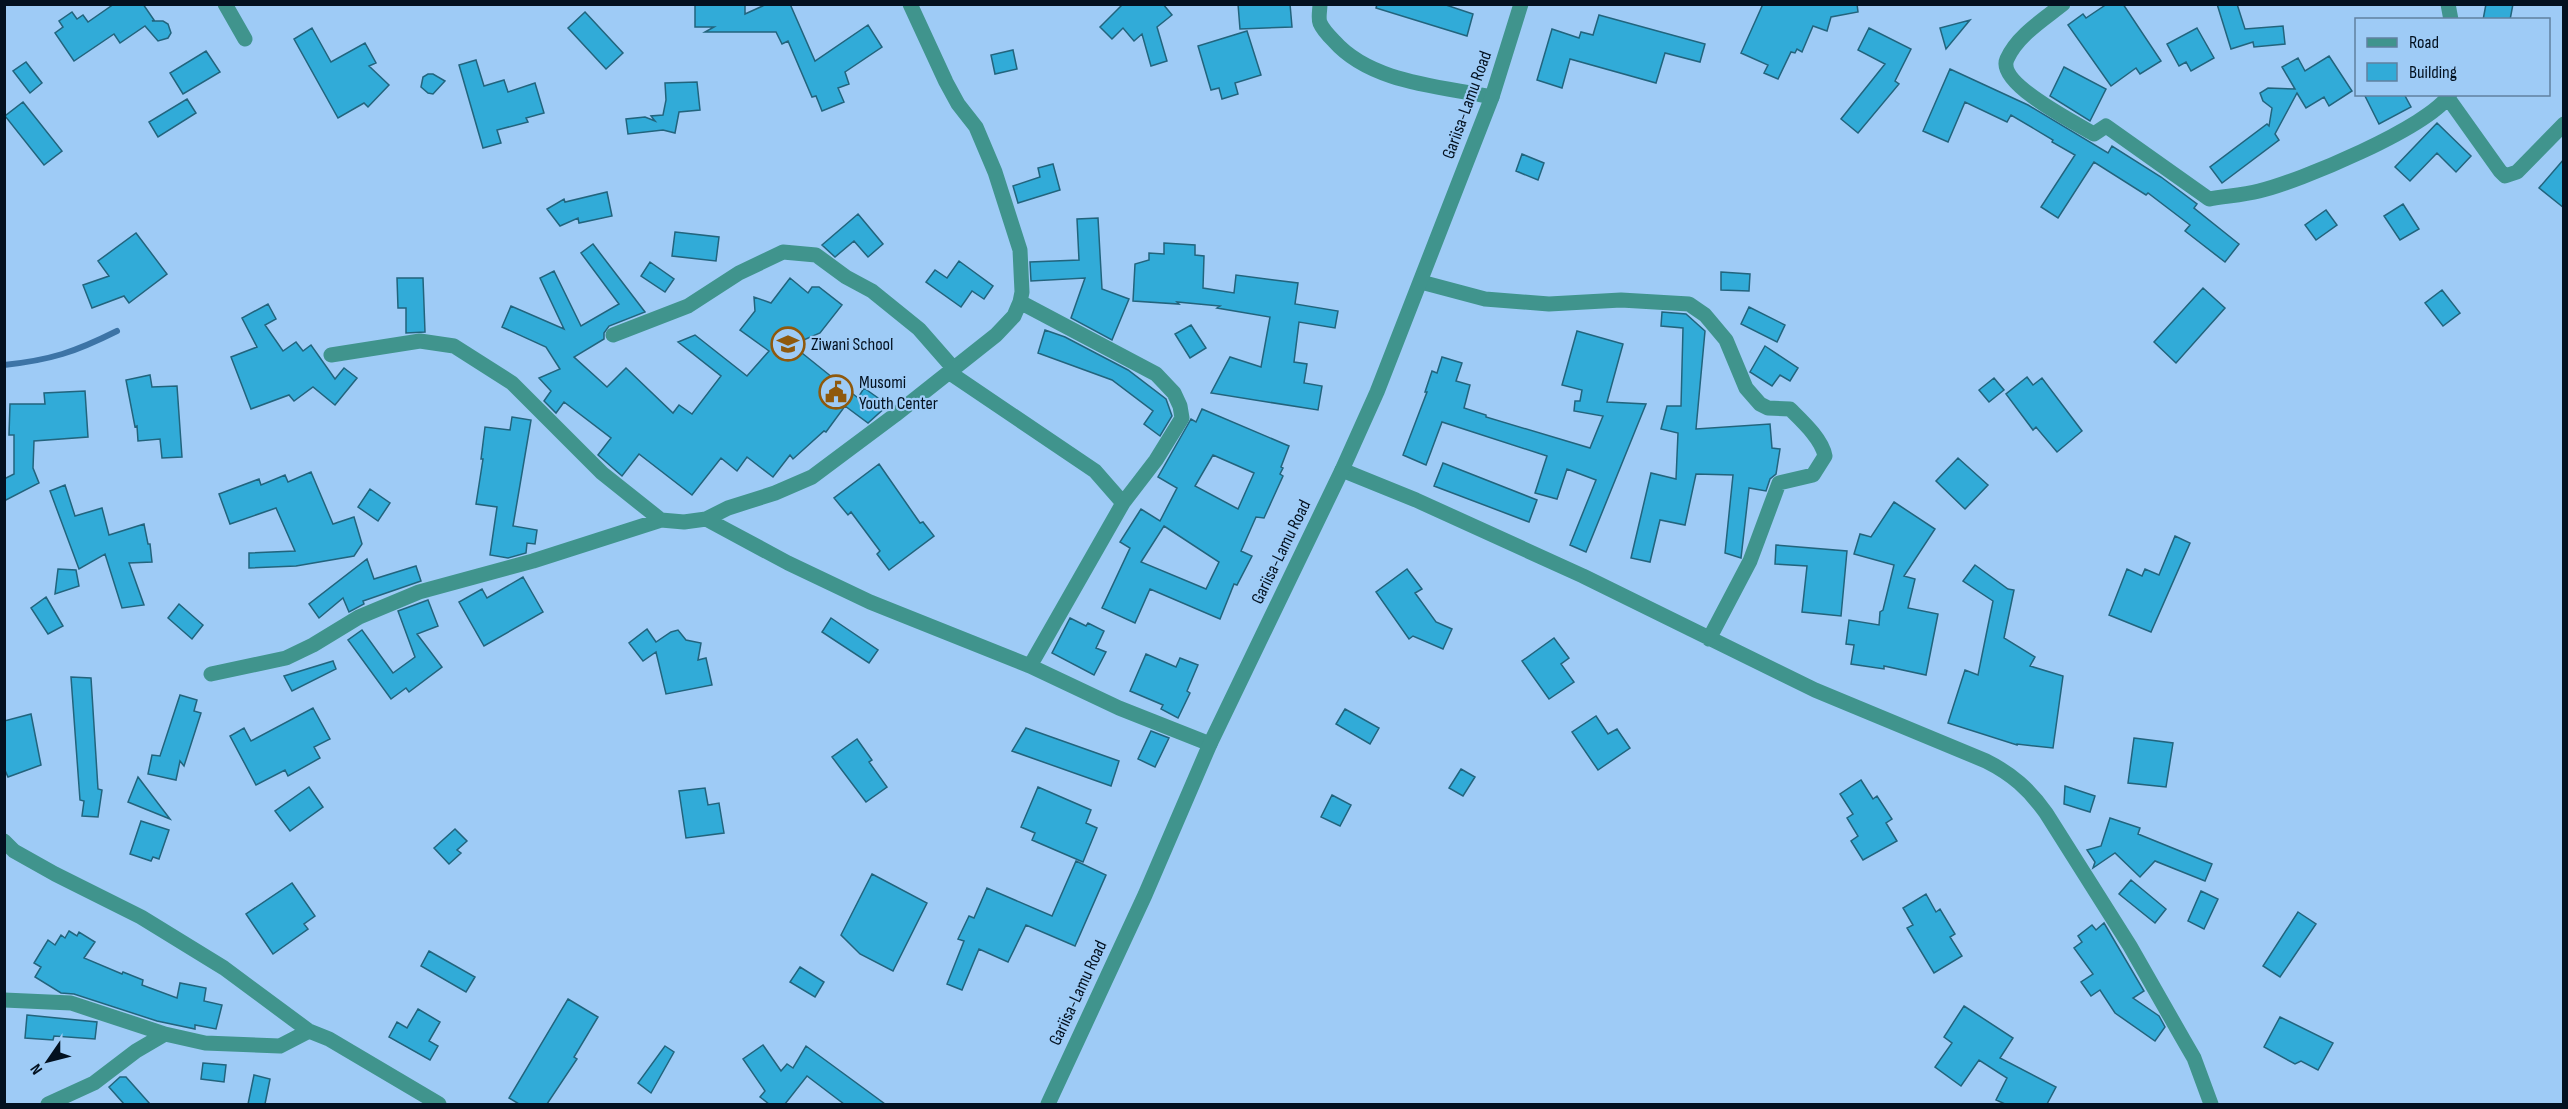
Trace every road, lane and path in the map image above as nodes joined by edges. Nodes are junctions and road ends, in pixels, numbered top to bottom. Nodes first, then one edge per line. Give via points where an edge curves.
1 (225, 4) edge
2 (910, 4) edge
3 (1320, 4) edge
4 (1521, 4) edge
5 (2062, 4) edge
6 (245, 39) dead end
7 (2449, 96) edge
8 (1492, 97) junction
9 (2564, 124) edge
10 (1421, 282) junction
11 (1020, 302) junction
12 (613, 335) dead end
13 (331, 355) dead end
14 (952, 371) junction
15 (1342, 470) junction
16 (1123, 502) junction
17 (706, 519) junction
18 (661, 520) junction
19 (1709, 639) junction
20 (1030, 666) junction
21 (211, 674) dead end
22 (1210, 744) junction
23 (4, 841) edge
24 (4, 1000) edge
25 (309, 1031) junction
26 (165, 1034) junction
27 (48, 1104) edge
28 (439, 1104) edge
29 (1048, 1104) edge
30 (2211, 1104) edge

1 - 6 street
2 - 11 street via 946,82 976,128 995,171 1020,250
3 - 8 street via 1320,22 1326,33 1368,68
4 - 8 street, Gariisa-Lamu Road
5 - 7 street via 2020,39 2006,60 2009,75 2041,103 2094,134 2106,126 2209,199 2260,191 2377,145 2435,111
7 - 9 street via 2505,176 2517,172
8 - 10 street, Gariisa-Lamu Road
10 - 15 street, Gariisa-Lamu Road
10 - 19 street via 1485,299 1549,304 1621,300 1689,304 1706,315 1726,340 1746,388 1760,404 1790,409 1809,429 1825,456 1813,475 1779,483 1750,561
11 - 14 street via 1014,316 996,335
11 - 16 street via 1156,374 1174,393 1182,417 1156,460
12 - 14 street via 688,306 739,273 783,252 816,255 911,322
13 - 18 street via 420,341 454,346 512,383 602,473
14 - 16 street via 1095,471
14 - 17 street via 812,477
15 - 19 street via 1583,576
15 - 22 street, Gariisa-Lamu Road
16 - 20 street
17 - 18 street
17 - 20 street via 870,602
18 - 21 street via 419,592 359,617 286,658
19 - 30 street via 1815,690 1986,761 2018,780 2046,813 2130,946 2194,1058
20 - 22 street via 1119,708
22 - 29 street, Gariisa-Lamu Road
23 - 25 street via 14,851 141,917 224,968
24 - 26 street via 71,1003
25 - 26 street via 280,1046 205,1043
25 - 28 street
26 - 27 street via 94,1083

